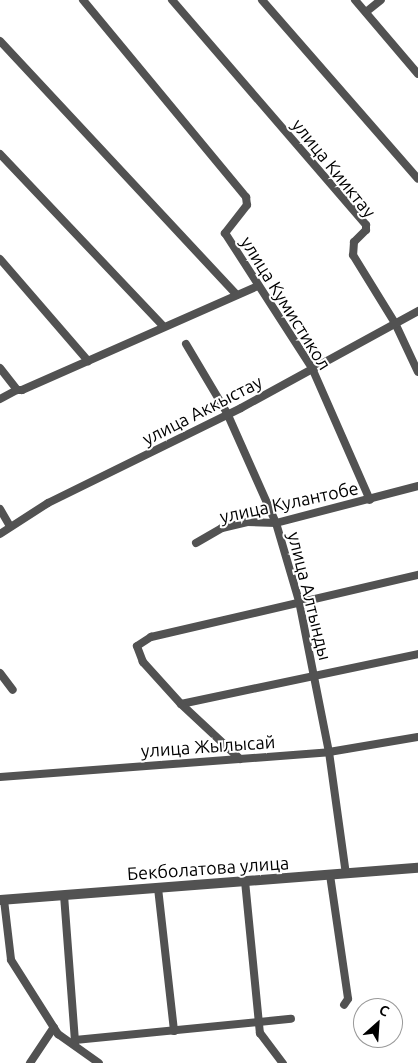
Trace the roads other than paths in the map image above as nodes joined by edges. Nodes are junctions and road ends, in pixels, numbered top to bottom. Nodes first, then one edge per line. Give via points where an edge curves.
1 (83, 0) edge
2 (172, 0) edge
3 (262, 0) edge
4 (355, 0) edge
5 (381, 0) edge
6 (366, 12) junction
7 (0, 41) edge
8 (418, 74) edge
9 (0, 154) edge
10 (418, 179) edge
11 (0, 259) edge
12 (258, 286) junction
13 (237, 295) junction
14 (418, 311) edge
15 (395, 323) junction
16 (163, 326) junction
17 (186, 344) dead end
18 (88, 361) junction
19 (0, 368) edge
20 (312, 368) junction
21 (418, 372) edge
22 (17, 390) junction
23 (0, 399) edge
24 (228, 413) junction
25 (418, 486) edge
26 (370, 500) junction
27 (0, 509) edge
28 (276, 523) junction
29 (10, 526) junction
30 (0, 534) edge
31 (196, 543) dead end
32 (418, 575) edge
33 (299, 601) junction
34 (418, 654) edge
35 (0, 673) edge
36 (315, 679) junction
37 (13, 690) dead end
38 (181, 704) junction
39 (418, 737) edge
40 (329, 752) junction
41 (240, 759) junction
42 (0, 777) edge
43 (418, 868) edge
44 (346, 874) junction
45 (330, 875) junction
46 (245, 881) junction
47 (158, 888) junction
48 (64, 895) junction
49 (2, 900) edge
50 (344, 1005) dead end
51 (291, 1019) dead end
52 (259, 1024) junction
53 (54, 1028) junction
54 (174, 1031) junction
55 (75, 1043) junction
56 (30, 1063) edge
57 (99, 1063) edge
58 (283, 1063) edge

1 - 12 street, улица Кумистикол via 246,197 247,205 225,233
2 - 15 street, улица Кииктау via 366,225 354,242 353,255
3 - 10 street
4 - 6 street
5 - 6 street
6 - 8 street
7 - 13 street
9 - 16 street
11 - 18 street
12 - 13 street
12 - 20 street, улица Кумистикол
13 - 16 street
14 - 15 street, улица Аккыстау
15 - 20 street, улица Аккыстау
15 - 21 street, улица Кииктау
16 - 18 street
17 - 24 street, улица Алтынды
18 - 22 street
19 - 22 street
20 - 24 street, улица Аккыстау
20 - 26 street, улица Кумистикол
22 - 23 street
24 - 28 street, улица Алтынды
24 - 29 street, улица Аккыстау via 48,503
25 - 26 street, улица Кулантобе
26 - 28 street, улица Кулантобе
27 - 29 street
28 - 31 street, улица Кулантобе via 247,522 222,528
28 - 33 street, улица Алтынды
29 - 30 street, улица Аккыстау
32 - 33 street
33 - 36 street, улица Алтынды
33 - 38 street via 151,637 137,646 143,662
34 - 36 street
35 - 37 street
36 - 38 street
36 - 40 street, улица Алтынды
38 - 41 street
39 - 40 street, улица Жылысай
40 - 41 street, улица Жылысай
40 - 44 street, улица Алтынды
41 - 42 street, улица Жылысай
43 - 44 street, Бекболатова улица
44 - 45 street, Бекболатова улица
45 - 46 street, Бекболатова улица
45 - 50 street via 348,999
46 - 47 street, Бекболатова улица
46 - 52 street
47 - 48 street, Бекболатова улица
47 - 54 street
48 - 49 street, Бекболатова улица
48 - 55 street
49 - 53 street via 11,960
51 - 52 street
52 - 54 street
52 - 58 street via 260,1034
53 - 55 street
53 - 56 street
54 - 55 street
55 - 57 street

